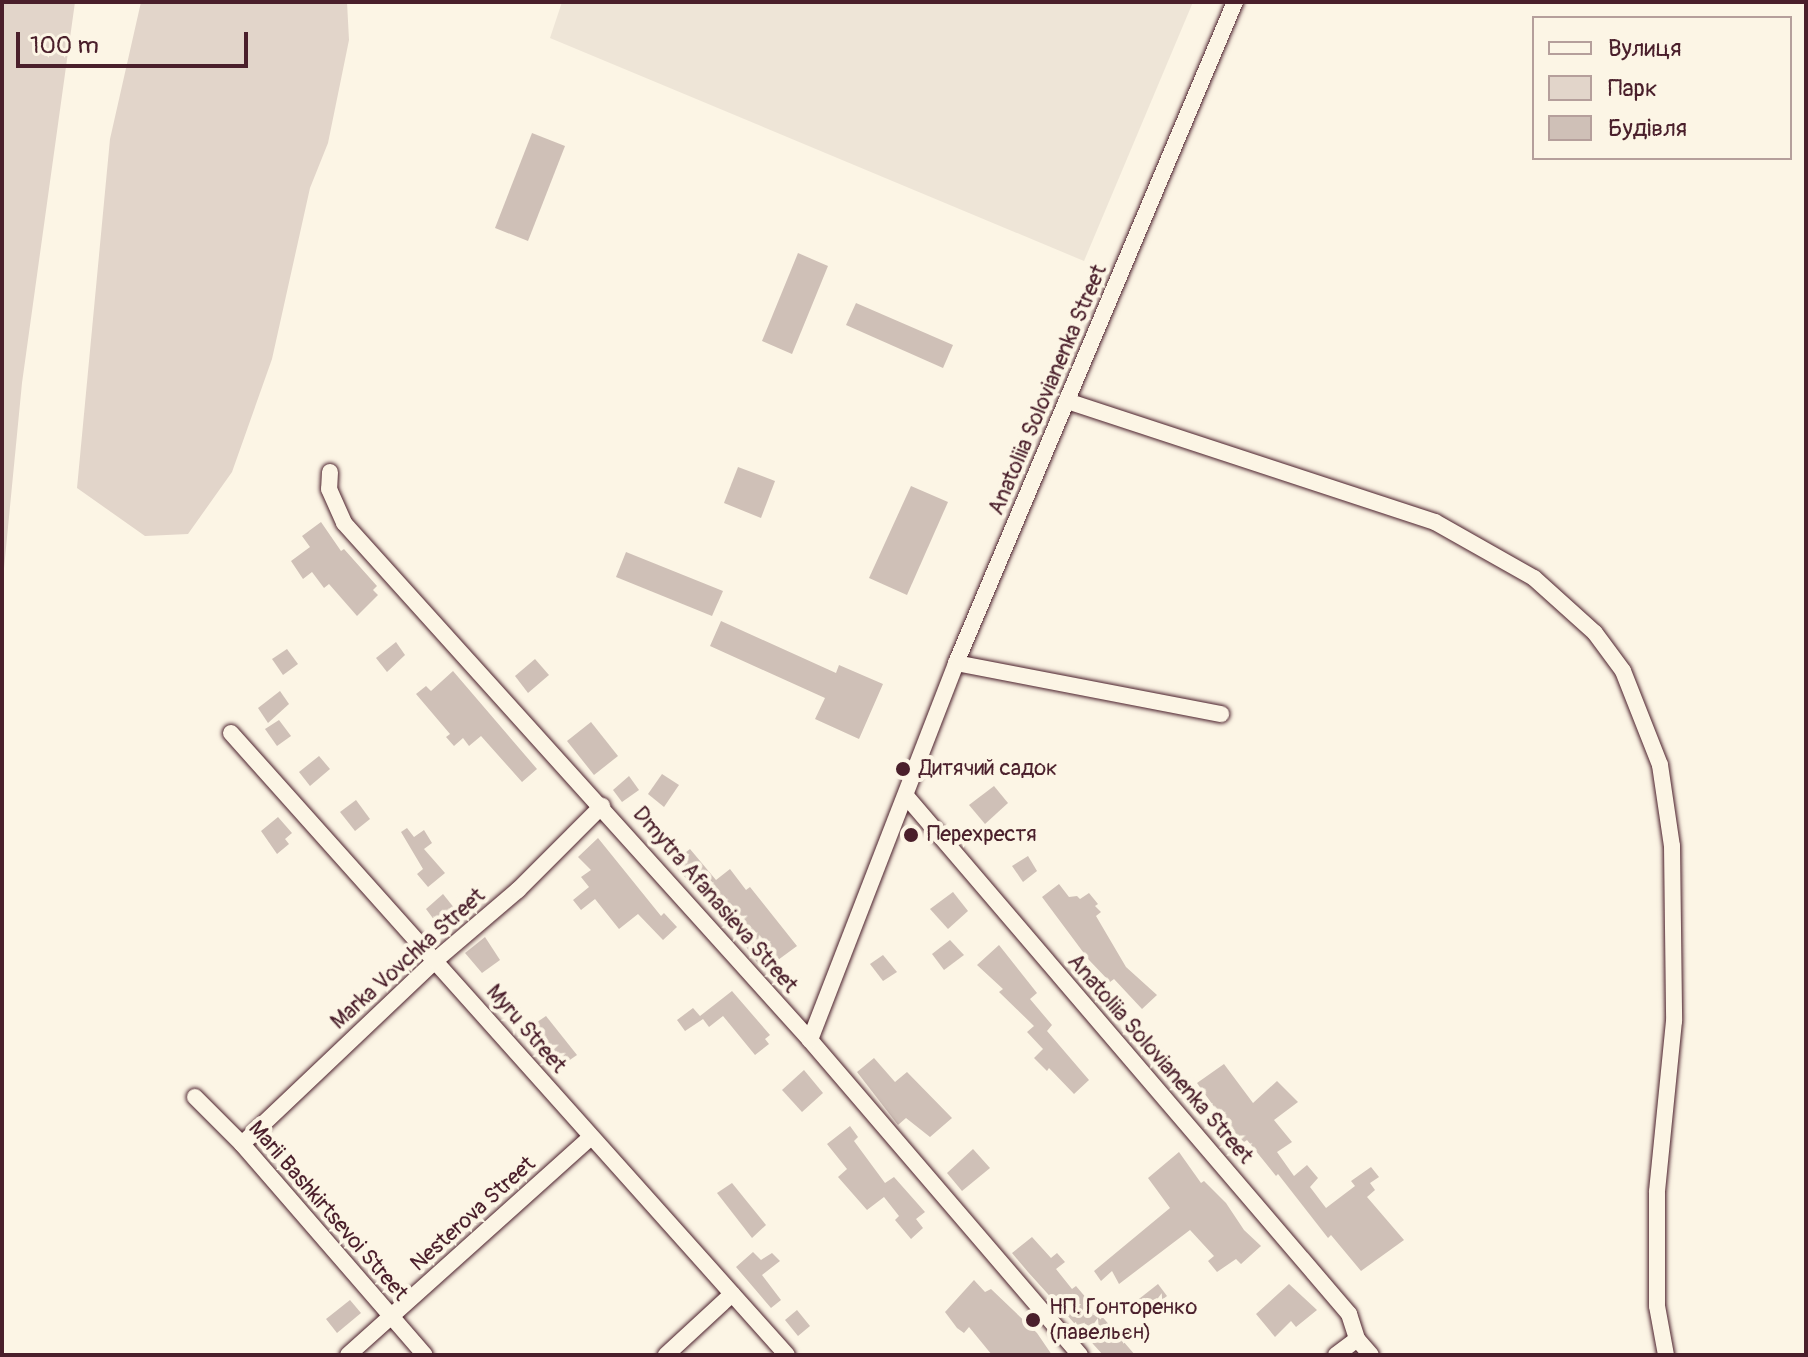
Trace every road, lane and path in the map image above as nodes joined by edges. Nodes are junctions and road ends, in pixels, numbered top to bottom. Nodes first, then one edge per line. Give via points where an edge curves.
1 (1235, 2) edge
2 (1067, 401) junction
3 (330, 472) dead end
4 (956, 663) junction
5 (1221, 714) dead end
6 (231, 733) dead end
7 (906, 796) junction
8 (602, 806) junction
9 (436, 960) junction
10 (810, 1040) junction
11 (195, 1097) dead end
12 (591, 1137) junction
13 (242, 1144) junction
14 (732, 1294) junction
15 (392, 1317) junction
16 (1357, 1339) junction
17 (348, 1355) edge
18 (425, 1355) edge
19 (666, 1355) edge
20 (787, 1355) edge
21 (1080, 1355) edge
22 (1336, 1355) edge
23 (1371, 1355) edge
24 (1666, 1355) edge

1 - 2 street, Anatoliia Solovianenka Street
2 - 4 street, Anatoliia Solovianenka Street
2 - 24 street via 1435,522 1534,578 1595,633 1623,671 1660,765 1672,846 1674,1021 1657,1192 1657,1306
3 - 8 street, Dmytra Afanasieva Street via 329,489 344,523
4 - 5 street
4 - 7 street, Anatoliia Solovianenka Street
6 - 9 street, Myru Street
7 - 10 street, Anatoliia Solovianenka Street
7 - 16 street, Anatoliia Solovianenka Street via 1349,1314
8 - 9 street, Marka Vovchka Street via 518,890
8 - 10 street, Dmytra Afanasieva Street
9 - 12 street, Myru Street
9 - 13 street, Marka Vovchka Street
10 - 21 street, Dmytra Afanasieva Street
11 - 13 street, Marii Bashkirtsevoi Street
12 - 14 street, Myru Street
12 - 15 street, Nesterova Street
13 - 15 street, Marii Bashkirtsevoi Street
14 - 19 street
14 - 20 street, Myru Street
15 - 17 street, Nesterova Street
15 - 18 street, Marii Bashkirtsevoi Street
16 - 22 street
16 - 23 street, Anatoliia Solovianenka Street

